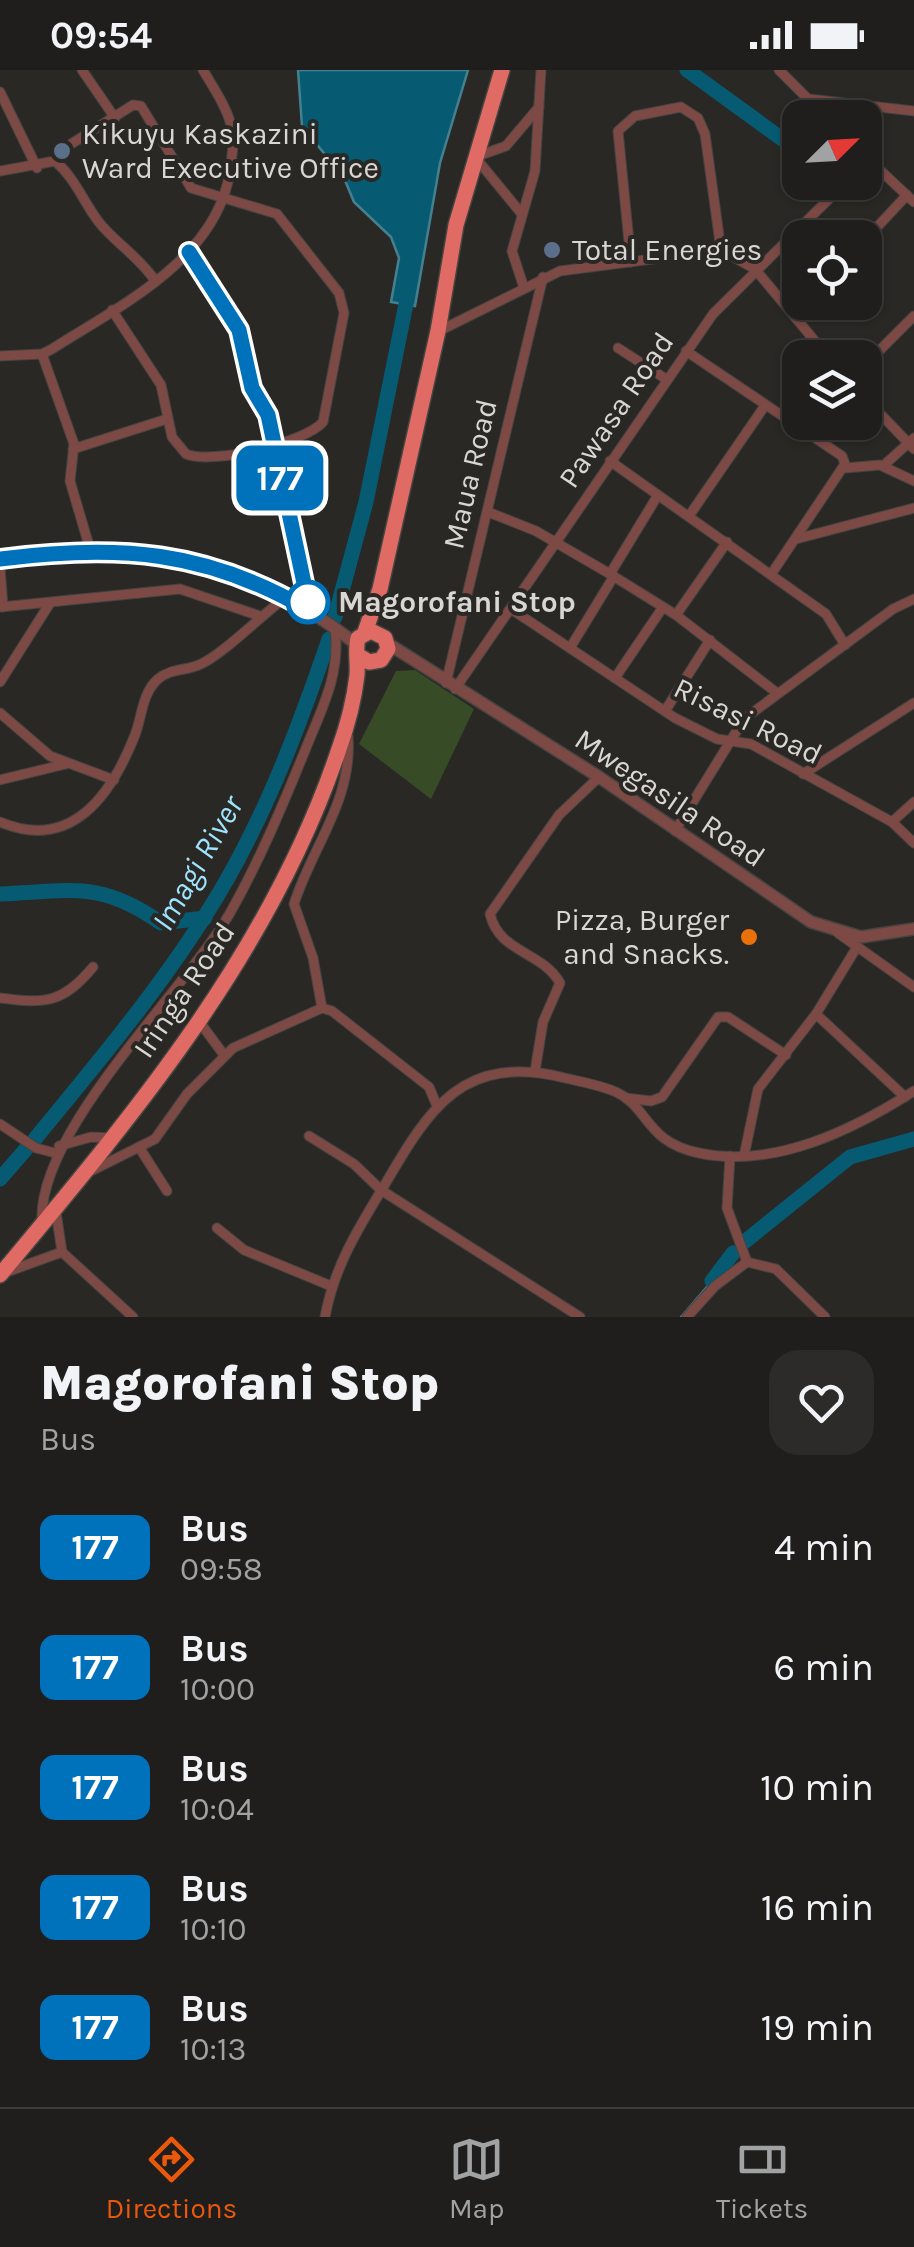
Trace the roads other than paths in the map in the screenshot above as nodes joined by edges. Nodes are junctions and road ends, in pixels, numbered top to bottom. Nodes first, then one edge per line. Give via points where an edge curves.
1 (82, 70) edge
2 (204, 70) edge
3 (502, 70) edge
4 (779, 70) edge
5 (543, 72) edge
6 (0, 92) edge
7 (809, 99) joint
8 (542, 101) junction
9 (914, 111) edge
10 (115, 118) junction
11 (475, 157) junction
12 (55, 162) junction
13 (38, 168) junction
14 (0, 171) edge
15 (882, 174) edge
16 (226, 197) junction
17 (910, 199) edge
18 (827, 200) edge
19 (521, 214) junction
20 (882, 225) edge
21 (721, 250) junction
22 (189, 252) junction
23 (631, 262) junction
24 (755, 269) junction
25 (543, 277) junction
26 (154, 279) junction
27 (524, 288) junction
28 (782, 301) edge
29 (112, 310) junction
30 (914, 316) edge
31 (798, 320) edge
32 (438, 331) junction
33 (814, 340) edge
34 (618, 348) dead end
35 (882, 349) edge
36 (686, 350) junction
37 (42, 354) junction
38 (0, 356) edge
39 (666, 379) junction
40 (764, 407) junction
41 (882, 414) edge
42 (167, 419) junction
43 (912, 443) edge
44 (273, 445) junction
45 (74, 449) junction
46 (610, 461) junction
47 (882, 466) junction
48 (845, 468) junction
49 (914, 481) edge
50 (658, 495) junction
51 (914, 508) edge
52 (488, 512) junction
53 (688, 516) junction
54 (796, 539) junction
55 (726, 542) junction
56 (557, 545) junction
57 (90, 549) junction
58 (0, 559) edge
59 (0, 567) edge
60 (772, 573) junction
61 (612, 575) junction
62 (380, 589) junction
63 (286, 597) junction
64 (911, 601) edge
65 (50, 603) junction
66 (1, 607) edge
67 (663, 607) junction
68 (511, 609) junction
69 (310, 611) junction
70 (914, 614) edge
71 (676, 615) junction
72 (260, 616) junction
73 (334, 627) junction
74 (386, 640) junction
75 (710, 640) junction
76 (361, 642) junction
77 (845, 644) junction
78 (570, 648) junction
79 (378, 661) junction
80 (410, 661) junction
81 (615, 678) junction
82 (0, 682) edge
83 (451, 686) junction
84 (777, 693) junction
85 (354, 701) junction
86 (914, 703) edge
87 (664, 711) junction
88 (0, 712) edge
89 (347, 724) junction
90 (729, 741) junction
91 (66, 764) junction
92 (804, 774) junction
93 (599, 777) junction
94 (0, 780) edge
95 (114, 780) junction
96 (914, 802) edge
97 (0, 822) edge
98 (892, 822) junction
99 (675, 831) junction
100 (914, 842) edge
101 (914, 929) edge
102 (836, 932) junction
103 (857, 947) junction
104 (93, 966) dead end
105 (914, 987) edge
106 (0, 998) edge
107 (322, 1008) junction
108 (816, 1014) junction
109 (200, 1024) junction
110 (786, 1054) junction
111 (224, 1056) junction
112 (535, 1071) junction
113 (910, 1094) edge
114 (626, 1098) junction
115 (437, 1106) junction
116 (0, 1124) edge
117 (310, 1136) dead end
118 (112, 1138) junction
119 (138, 1148) junction
120 (57, 1149) junction
121 (730, 1156) junction
122 (744, 1156) junction
123 (84, 1174) junction
124 (381, 1190) junction
125 (167, 1191) dead end
126 (56, 1208) junction
127 (42, 1224) junction
128 (217, 1228) dead end
129 (62, 1252) junction
130 (747, 1262) junction
131 (0, 1274) edge
132 (331, 1286) junction
133 (133, 1317) edge
134 (325, 1317) edge
135 (580, 1317) edge
136 (687, 1317) edge
137 (825, 1317) edge

1 - 10 street
2 - 16 street via 234,138
3 - 11 highway
4 - 7 street
5 - 8 street
6 - 13 street
7 - 9 street
8 - 11 street via 506,146
8 - 19 street via 535,171
10 - 12 street via 71,144
10 - 16 street via 141,106 191,188
11 - 19 street
11 - 32 highway
12 - 13 street
12 - 26 street via 96,219
13 - 14 street
15 - 17 street
16 - 22 street
16 - 44 street via 278,214 342,302 323,422
17 - 20 street
18 - 24 street, Pawasa Road
19 - 27 street via 512,257
21 - 23 street
21 - 23 street via 705,134 698,118 681,107 635,116 618,131
21 - 24 street
22 - 26 street
22 - 44 street via 239,330
23 - 25 street
24 - 28 street
24 - 36 street, Pawasa Road
25 - 27 street
25 - 52 street, Maua Road
26 - 29 street
27 - 32 street
29 - 37 street
29 - 42 street via 161,386
30 - 35 street
31 - 33 street
32 - 62 highway
34 - 39 street
36 - 39 street, Pawasa Road
36 - 40 street
37 - 38 street
37 - 45 street
39 - 46 street, Pawasa Road
40 - 48 street via 842,456
40 - 53 street
41 - 43 street
42 - 44 street via 177,446 195,458
42 - 45 street
43 - 47 street
44 - 69 street
45 - 57 street via 70,481
46 - 50 street
46 - 56 street, Pawasa Road
47 - 48 street
47 - 49 street
48 - 54 street
50 - 53 street
50 - 61 street
51 - 54 street
52 - 56 street
52 - 83 street, Maua Road
53 - 55 street
54 - 60 street
55 - 60 street
55 - 71 street
56 - 61 street
56 - 68 street, Pawasa Road
57 - 58 street
57 - 63 street via 198,561
59 - 66 street
60 - 77 street via 826,614
61 - 67 street
61 - 78 street
62 - 74 highway
62 - 76 highway
63 - 69 street
63 - 72 street
64 - 70 street
64 - 77 street
65 - 66 street
65 - 72 street via 180,588
65 - 82 street
67 - 71 street
67 - 81 street
68 - 78 street, Risasi Road
68 - 83 street, Pawasa Road
69 - 73 street
71 - 75 street
72 - 95 street via 210,659 159,678
73 - 76 street
73 - 120 street via 336,672 229,915
74 - 76 highway
74 - 79 highway
74 - 80 street, Mwegasila Road
75 - 84 street
75 - 87 street
76 - 79 highway
76 - 85 highway
77 - 84 street
78 - 81 street, Risasi Road
79 - 80 street
79 - 85 highway
80 - 83 street, Mwegasila Road
81 - 87 street, Risasi Road
83 - 93 street, Mwegasila Road
84 - 90 street via 748,714
85 - 89 highway, Iringa Road
86 - 92 street
87 - 90 street, Risasi Road
88 - 91 street
89 - 107 street via 346,774 333,819 294,904
89 - 109 highway, Iringa Road via 276,895
90 - 92 street, Risasi Road via 751,744
90 - 99 street
91 - 94 street
91 - 95 street
92 - 98 street, Risasi Road
93 - 99 street, Mwegasila Road
93 - 112 street via 559,815 490,914 505,943 560,983 543,1022
95 - 97 street via 91,809 60,827 28,833
96 - 98 street
98 - 100 street, Risasi Road
99 - 102 street, Mwegasila Road
101 - 102 street, Mwegasila Road via 861,938
102 - 103 street
103 - 105 street
103 - 108 street
104 - 106 street via 65,996 45,1002
107 - 111 street
107 - 115 street via 429,1087
108 - 110 street
108 - 113 street
109 - 111 street
109 - 118 highway, Iringa Road
110 - 114 street via 718,1017 662,1097
110 - 122 street via 754,1097
111 - 119 street via 187,1094 168,1126
112 - 114 street
112 - 115 street via 481,1075
113 - 122 street via 816,1140
114 - 121 street via 669,1144
115 - 124 street
116 - 120 street via 36,1148
117 - 124 street
118 - 120 street via 91,1137
118 - 123 highway, Iringa Road
119 - 123 street
119 - 125 street
120 - 127 street
121 - 122 street
121 - 130 street via 727,1208
123 - 126 highway, Iringa Road
124 - 132 street
124 - 135 street
126 - 127 highway, Iringa Road
126 - 129 street
127 - 131 highway, Iringa Road
128 - 132 street via 244,1250
129 - 131 street
129 - 133 street
130 - 136 street
130 - 137 street via 776,1269
132 - 134 street

